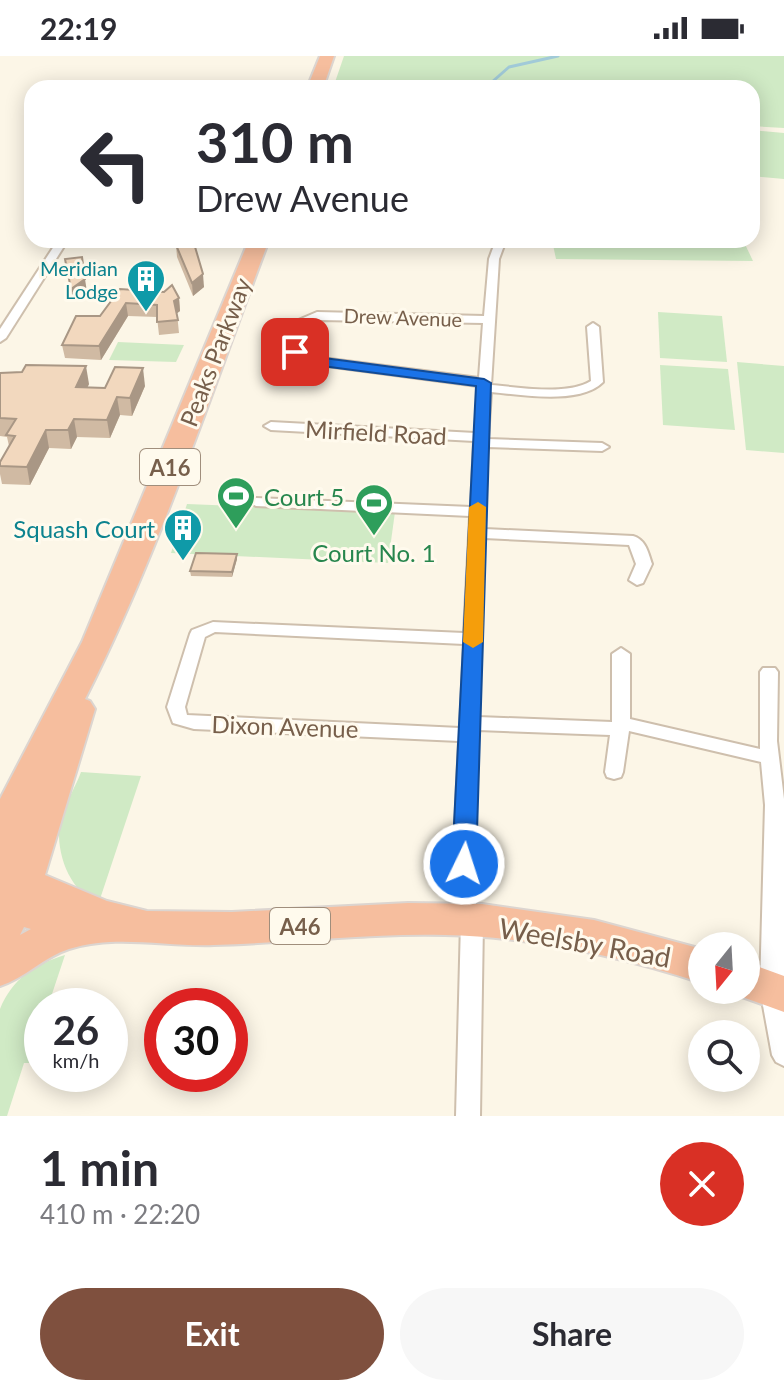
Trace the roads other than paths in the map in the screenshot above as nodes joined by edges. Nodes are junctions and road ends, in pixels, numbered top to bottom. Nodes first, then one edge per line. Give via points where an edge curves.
1 (327, 56) edge
2 (318, 80) edge
3 (58, 248) edge
4 (256, 248) edge
5 (498, 248) edge
6 (490, 320) junction
7 (593, 327) dead end
8 (0, 338) edge
9 (484, 385) junction
10 (271, 426) dead end
11 (481, 440) junction
12 (602, 447) dead end
13 (256, 502) dead end
14 (478, 512) junction
15 (479, 533) junction
16 (637, 580) dead end
17 (473, 639) junction
18 (98, 642) junction
19 (621, 654) dead end
20 (769, 672) dead end
21 (620, 726) junction
22 (469, 729) junction
23 (774, 748) edge
24 (614, 772) dead end
25 (779, 806) edge
26 (0, 846) edge
27 (7, 899) edge
28 (472, 922) junction
29 (129, 925) junction
30 (76, 929) junction
31 (688, 962) edge
32 (0, 969) edge
33 (767, 988) edge
34 (784, 1055) edge
35 (468, 1116) edge

1 - 2 highway
3 - 8 street
4 - 18 highway, Peaks Parkway / A16
5 - 6 street
6 - 9 street
6 - 9 street, Drew Avenue via 317,316 300,324 294,347 311,360
7 - 9 street via 597,382 590,388 573,392
9 - 11 street
10 - 11 street, Mirfield Road
11 - 12 street, Mirfield Road
11 - 14 street
13 - 14 street
14 - 15 street
15 - 16 street via 633,541 644,564
15 - 17 street
17 - 22 street
17 - 22 street, Dixon Avenue via 213,627 198,634 176,707 179,719 194,723
18 - 26 highway, Peaks Parkway / A16 via 26,779
18 - 27 highway, Peaks Parkway / A16
19 - 21 street
20 - 23 street
21 - 22 street
21 - 23 street
21 - 24 street
22 - 28 street via 462,893
23 - 25 street
25 - 33 street
27 - 29 highway, Weelsby Road / A46
27 - 30 highway, A46
28 - 29 highway, Weelsby Road / A46 via 410,919 191,929
28 - 31 highway, Weelsby Road / A46 via 579,935
28 - 35 street
29 - 30 highway, A46
30 - 32 highway, A46 via 40,943
33 - 34 street

